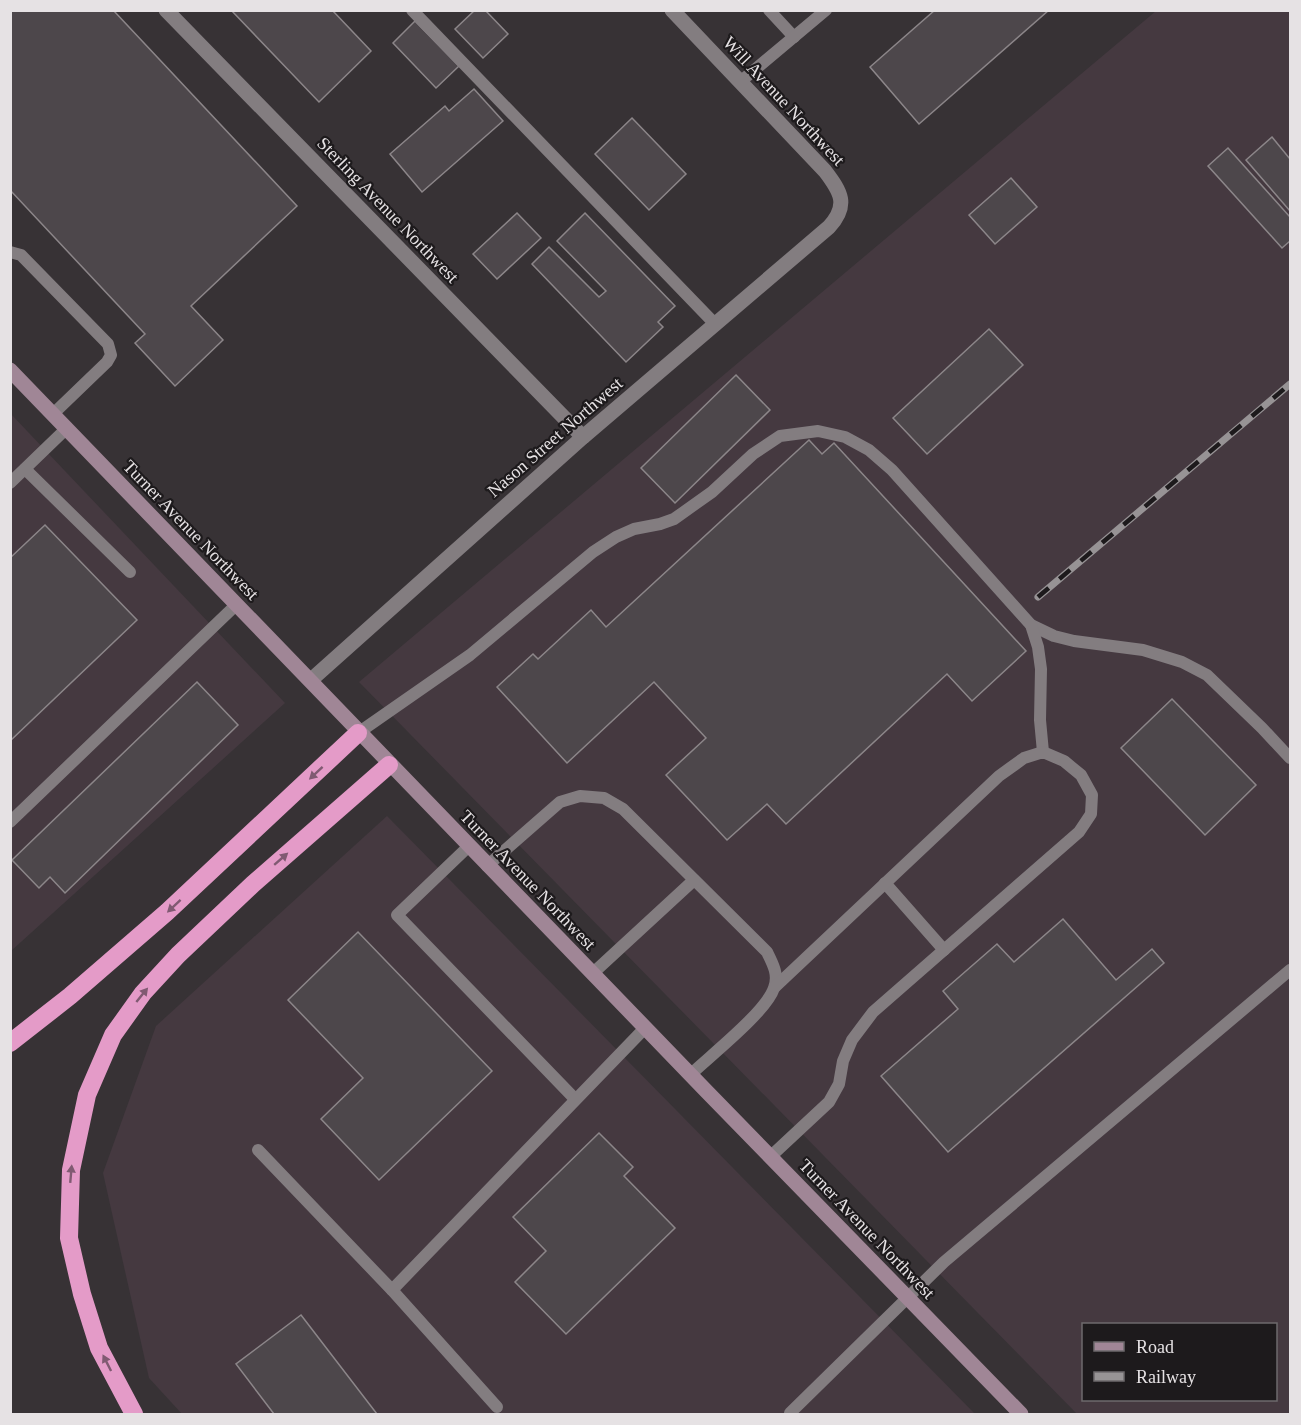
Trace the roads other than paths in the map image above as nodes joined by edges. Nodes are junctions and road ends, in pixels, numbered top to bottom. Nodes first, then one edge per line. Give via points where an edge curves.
1 (166, 10) edge
2 (412, 10) edge
3 (672, 10) edge
4 (769, 10) edge
5 (826, 10) edge
6 (794, 37) junction
7 (740, 82) junction
8 (830, 227) joint
9 (10, 252) edge
10 (716, 325) junction
11 (10, 370) edge
12 (53, 414) junction
13 (67, 429) junction
14 (583, 437) junction
15 (25, 469) junction
16 (10, 483) edge
17 (130, 572) dead end
18 (236, 605) junction
19 (1031, 625) junction
20 (311, 681) junction
21 (358, 733) junction
22 (1043, 753) junction
23 (1290, 758) edge
24 (389, 765) junction
25 (10, 822) edge
26 (468, 846) junction
27 (488, 866) junction
28 (694, 880) junction
29 (885, 884) junction
30 (944, 950) junction
31 (1290, 970) edge
32 (592, 974) junction
33 (775, 987) junction
34 (645, 1028) junction
35 (10, 1043) edge
36 (690, 1074) junction
37 (575, 1100) junction
38 (258, 1150) dead end
39 (770, 1157) junction
40 (392, 1290) junction
41 (907, 1297) junction
42 (497, 1407) dead end
43 (134, 1414) edge
44 (790, 1414) edge
45 (1021, 1414) edge

1 - 14 street, Sterling Avenue Northwest
2 - 10 lane
3 - 7 street, Will Avenue Northwest
4 - 6 lane
5 - 6 lane
6 - 7 lane
7 - 8 street, Will Avenue Northwest via 837,186 842,200 839,216
8 - 10 street, Nason Street Northwest
9 - 12 lane via 21,255 108,344 111,355
10 - 14 street, Nason Street Northwest
11 - 12 street, Turner Avenue Northwest
12 - 13 street, Turner Avenue Northwest
13 - 15 lane
13 - 18 street, Turner Avenue Northwest
14 - 20 street, Nason Street Northwest
15 - 16 lane
15 - 17 lane
18 - 20 street, Turner Avenue Northwest
18 - 25 lane
19 - 21 lane via 892,470 869,450 845,437 818,431 780,436 674,519 634,529 592,552 470,655
19 - 22 lane via 1041,669
19 - 23 lane via 1074,641 1143,650 1182,662 1206,675
20 - 21 street, Turner Avenue Northwest
21 - 24 street, Turner Avenue Northwest
21 -> 35 highway via 167,912
22 - 29 lane via 1024,758 999,776
22 - 30 lane via 1064,761 1081,775 1092,795 1091,813 1080,832
24 - 26 street, Turner Avenue Northwest
43 -> 24 highway via 99,1347 69,1238 71,1170 87,1095 113,1035 143,993 253,884
26 - 27 street, Turner Avenue Northwest
26 - 37 lane via 397,915
27 - 28 lane via 560,802 580,796 604,798 623,809
27 - 32 street, Turner Avenue Northwest
28 - 32 lane
28 - 33 lane via 767,952 776,970
29 - 30 lane
29 - 33 lane
30 - 39 lane via 873,1012 852,1040 839,1084 829,1102
31 - 41 lane
32 - 34 street, Turner Avenue Northwest
33 - 36 lane via 763,1008
34 - 36 street, Turner Avenue Northwest
34 - 37 lane
36 - 39 street, Turner Avenue Northwest
37 - 40 lane
38 - 40 lane
39 - 41 street, Turner Avenue Northwest
40 - 42 lane
41 - 44 lane
41 - 45 street, Turner Avenue Northwest

